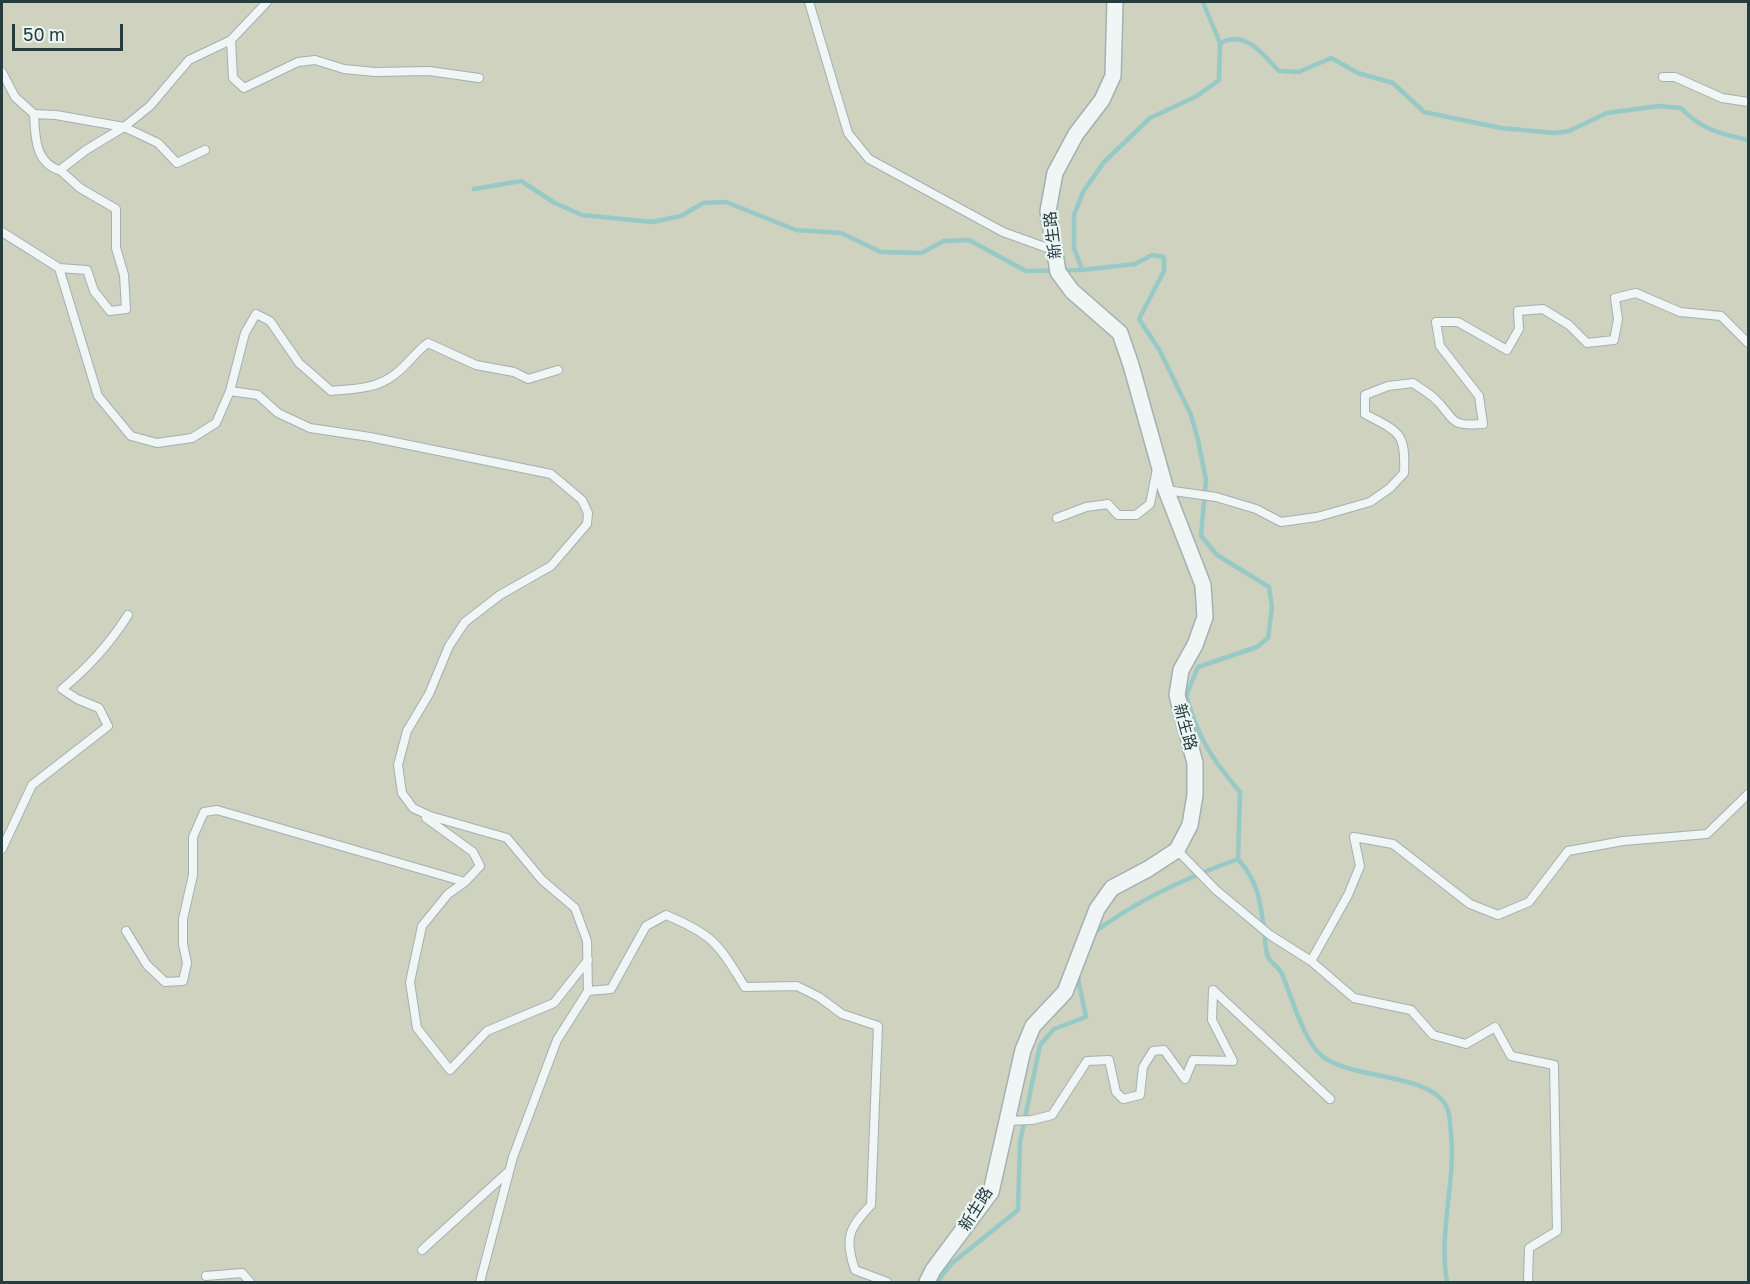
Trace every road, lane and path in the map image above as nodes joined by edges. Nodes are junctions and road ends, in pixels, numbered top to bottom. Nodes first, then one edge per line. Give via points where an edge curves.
1 (267, 2) edge
2 (809, 2) edge
3 (1115, 2) edge
4 (231, 40) junction
5 (2, 72) edge
6 (1663, 77) dead end
7 (479, 78) dead end
8 (1749, 102) edge
9 (34, 114) junction
10 (124, 127) junction
11 (205, 150) dead end
12 (62, 171) junction
13 (2, 232) edge
14 (1056, 261) junction
15 (59, 268) junction
16 (1749, 343) edge
17 (558, 370) dead end
18 (230, 390) junction
19 (1158, 462) junction
20 (1166, 490) junction
21 (1057, 518) dead end
22 (128, 615) dead end
23 (1749, 794) edge
24 (413, 808) junction
25 (2, 849) edge
26 (1177, 850) junction
27 (465, 882) junction
28 (126, 931) dead end
29 (588, 960) junction
30 (1311, 961) junction
31 (588, 991) junction
32 (1330, 1099) dead end
33 (1011, 1121) junction
34 (509, 1171) junction
35 (422, 1250) dead end
36 (206, 1276) dead end
37 (250, 1282) edge
38 (480, 1282) edge
39 (887, 1282) edge
40 (927, 1282) edge
41 (1528, 1282) edge

1 - 4 lane
2 - 14 lane via 848,133 869,159
3 - 14 street, 新生路 via 1113,76 1055,174 1048,211
4 - 7 lane via 233,78 244,88 298,62 315,60 344,69 429,71
4 - 10 lane via 189,60 150,106
5 - 9 lane via 15,97
6 - 8 lane via 1675,77 1722,98
9 - 10 lane
9 - 12 lane via 35,146 53,169
10 - 11 lane via 158,143 177,164
10 - 12 lane via 86,150
12 - 15 lane via 80,188 116,209 116,248 126,309 110,311 94,291 87,270
13 - 15 lane
14 - 19 street, 新生路 via 1072,291 1120,333
15 - 18 lane via 98,396 131,436 157,443 192,438 216,423
16 - 20 lane via 1721,316 1680,312 1636,293 1615,298 1618,319 1614,340 1587,343 1569,325 1543,309 1518,311 1519,329 1507,350 1458,322 1436,322 1440,346 1479,396 1483,424 1464,425 1449,418 1434,398 1413,383 1388,386 1365,395 1365,414 1396,431 1405,448 1404,473 1370,502 1281,522 1256,509 1214,496
17 - 18 lane via 528,379 514,372 476,365 428,343 414,352 395,374 375,386 331,391 298,363 270,321 256,314 245,333
18 - 24 lane via 258,395 279,413 310,428 551,474 582,500 588,513 587,524 551,566 500,595 465,622 449,646 429,694 407,731 398,765 402,793
19 - 20 street, 新生路
19 - 21 lane via 1150,504 1136,515 1118,515 1108,504
20 - 26 street, 新生路 via 1203,585 1205,617 1181,670 1177,695 1195,764 1190,825
22 - 25 lane via 88,668 62,689 99,708 108,726 32,785
23 - 30 lane via 1707,834 1623,841 1568,851 1529,902 1498,915 1470,904 1393,844 1354,837 1360,866
24 - 27 lane via 472,852 480,866
24 - 29 lane via 507,838 542,880 575,908 587,941
26 - 30 lane via 1270,935
26 - 33 street, 新生路 via 1112,888 1097,909 1065,992 1033,1026 1023,1050
27 - 28 lane via 217,810 204,812 193,837 193,875 183,919 187,963 183,981 165,982 147,965
27 - 29 lane via 448,894 422,926 410,982 417,1028 450,1070 487,1031 554,1003
29 - 31 lane
30 - 41 lane via 1354,998 1411,1010 1433,1035 1466,1044 1495,1027 1511,1056 1554,1065 1557,1231 1529,1248
31 - 34 lane via 557,1040
31 - 39 lane via 611,989 646,926 666,915 693,926 717,943 745,987 797,986 842,1014 878,1026 871,1205 852,1226 848,1250 855,1269
32 - 33 lane via 1213,990 1212,1020 1233,1061 1193,1059 1185,1079 1164,1050 1153,1051 1143,1067 1140,1095 1123,1099 1116,1092 1108,1059 1087,1061 1052,1115
33 - 40 street, 新生路 via 991,1192
34 - 35 lane
34 - 38 lane
36 - 37 lane via 242,1273

